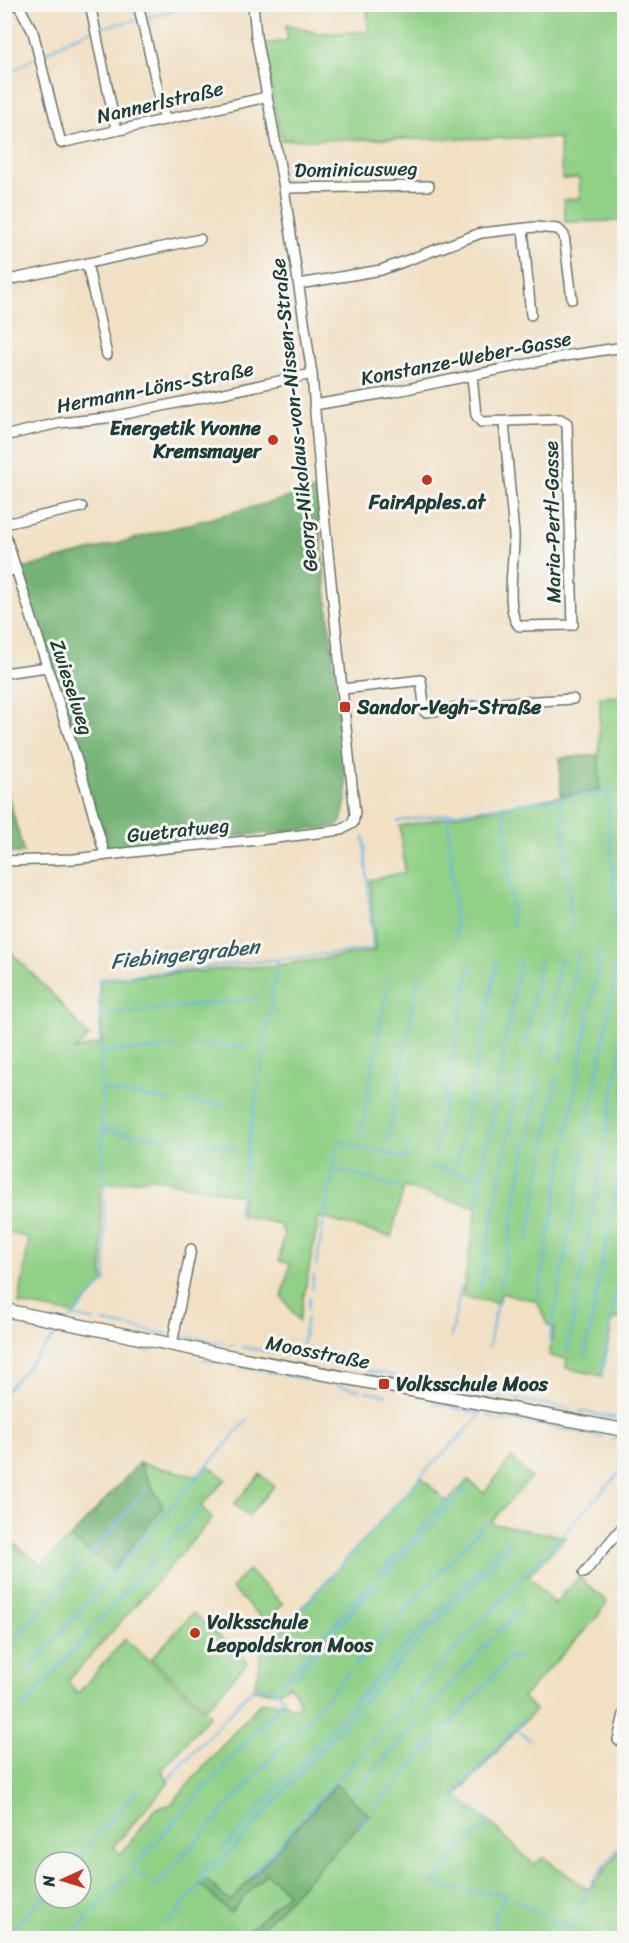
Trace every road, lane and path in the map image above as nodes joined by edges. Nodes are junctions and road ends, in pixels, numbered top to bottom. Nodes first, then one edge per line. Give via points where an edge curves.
1 (16, 4) edge
2 (90, 4) edge
3 (138, 4) edge
4 (253, 4) edge
5 (4, 10) edge
6 (267, 97) junction
7 (165, 120) junction
8 (116, 129) junction
9 (429, 186) dead end
10 (284, 188) junction
11 (523, 229) junction
12 (200, 239) dead end
13 (87, 263) junction
14 (4, 281) edge
15 (299, 284) junction
16 (572, 299) dead end
17 (531, 315) dead end
18 (624, 347) edge
19 (107, 355) dead end
20 (312, 374) junction
21 (472, 376) junction
22 (314, 405) junction
23 (504, 422) junction
24 (4, 436) edge
25 (82, 507) dead end
26 (4, 524) edge
27 (4, 531) edge
28 (16, 569) junction
29 (4, 573) edge
30 (47, 667) junction
31 (4, 673) edge
32 (343, 689) junction
33 (573, 699) dead end
34 (353, 823) joint
35 (105, 855) junction
36 (4, 861) edge
37 (191, 1249) dead end
38 (4, 1310) edge
39 (172, 1344) junction
40 (624, 1430) edge
41 (624, 1525) edge
42 (584, 1573) dead end
43 (624, 1714) edge
44 (618, 1740) dead end

1 - 5 street
1 - 8 street, Nannerlstraße via 33,32 61,143
2 - 8 street
3 - 7 street
4 - 6 street, Georg-Nikolaus-von-Nissen-Straße
6 - 7 street, Nannerlstraße
6 - 10 street, Georg-Nikolaus-von-Nissen-Straße
7 - 8 street, Nannerlstraße
9 - 10 street, Dominicusweg
10 - 15 street, Georg-Nikolaus-von-Nissen-Straße
11 - 15 street via 481,233 381,270
11 - 16 street via 562,231
11 - 17 street
12 - 13 street
13 - 14 street
13 - 19 street
15 - 20 street, Georg-Nikolaus-von-Nissen-Straße
18 - 21 street, Konstanze-Weber-Gasse
20 - 22 street, Georg-Nikolaus-von-Nissen-Straße
20 - 24 street, Hermann-Löns-Straße
21 - 22 street, Konstanze-Weber-Gasse
21 - 23 street via 478,419 486,423
22 - 32 street, Georg-Nikolaus-von-Nissen-Straße
23 - 23 street, Maria-Pertl-Gasse via 514,535 514,620 519,626 573,625 567,423 560,419
25 - 26 street
27 - 28 street, Zwieselweg
28 - 29 street
28 - 30 street, Zwieselweg
30 - 31 street
30 - 35 street, Zwieselweg
32 - 33 street via 421,680 425,712
32 - 34 street, Georg-Nikolaus-von-Nissen-Straße
34 - 35 street, Guetratweg via 341,830
35 - 36 street, Guetratweg
37 - 39 street
38 - 39 street, Moosstraße
39 - 40 street, Moosstraße
41 - 42 street
43 - 44 street

